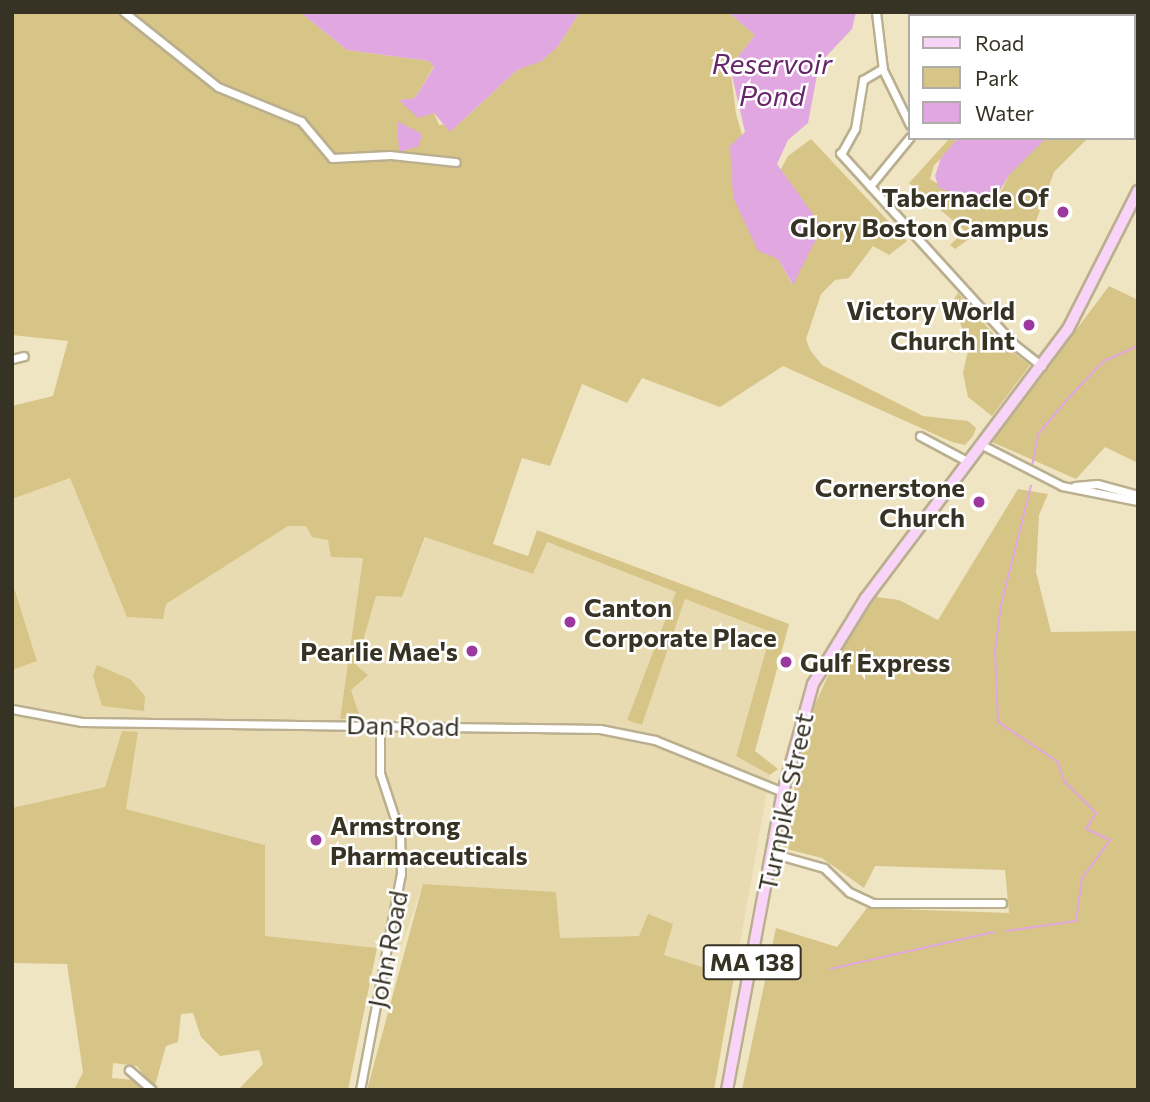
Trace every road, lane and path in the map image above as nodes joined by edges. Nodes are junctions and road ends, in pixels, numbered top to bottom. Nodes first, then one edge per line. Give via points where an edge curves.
1 (124, 12) edge
2 (876, 12) edge
3 (883, 68) junction
4 (908, 121) edge
5 (908, 139) edge
6 (456, 162) dead end
7 (870, 186) junction
8 (1138, 191) edge
9 (24, 356) dead end
10 (12, 359) edge
11 (1042, 366) junction
12 (920, 436) dead end
13 (982, 445) junction
14 (969, 462) junction
15 (1071, 486) junction
16 (1138, 495) edge
17 (1138, 501) edge
18 (12, 709) edge
19 (380, 726) junction
20 (783, 792) junction
21 (771, 853) junction
22 (1002, 903) dead end
23 (129, 1070) dead end
24 (152, 1090) edge
25 (360, 1090) edge
26 (727, 1090) edge

1 - 6 street via 218,87 302,121 332,158 390,155
2 - 3 street
3 - 4 street
3 - 7 street via 863,80 855,129 841,153
5 - 7 street
7 - 11 street via 1015,345
8 - 11 main road, Turnpike Street / MA 138 via 1084,303
9 - 10 street
11 - 13 main road, Turnpike Street / MA 138
12 - 14 street
13 - 14 main road, Turnpike Street / MA 138
13 - 15 street via 1031,475
14 - 20 main road, Turnpike Street / MA 138 via 825,658 806,701
15 - 16 street via 1097,484
15 - 17 street
18 - 19 street, Dan Road via 82,722
19 - 20 street, Dan Road via 626,732
19 - 25 street, John Road via 380,773 400,834 401,874
20 - 21 main road, Turnpike Street / MA 138
21 - 22 street via 824,868 849,892 873,903
21 - 26 main road, Turnpike Street / MA 138
23 - 24 street

